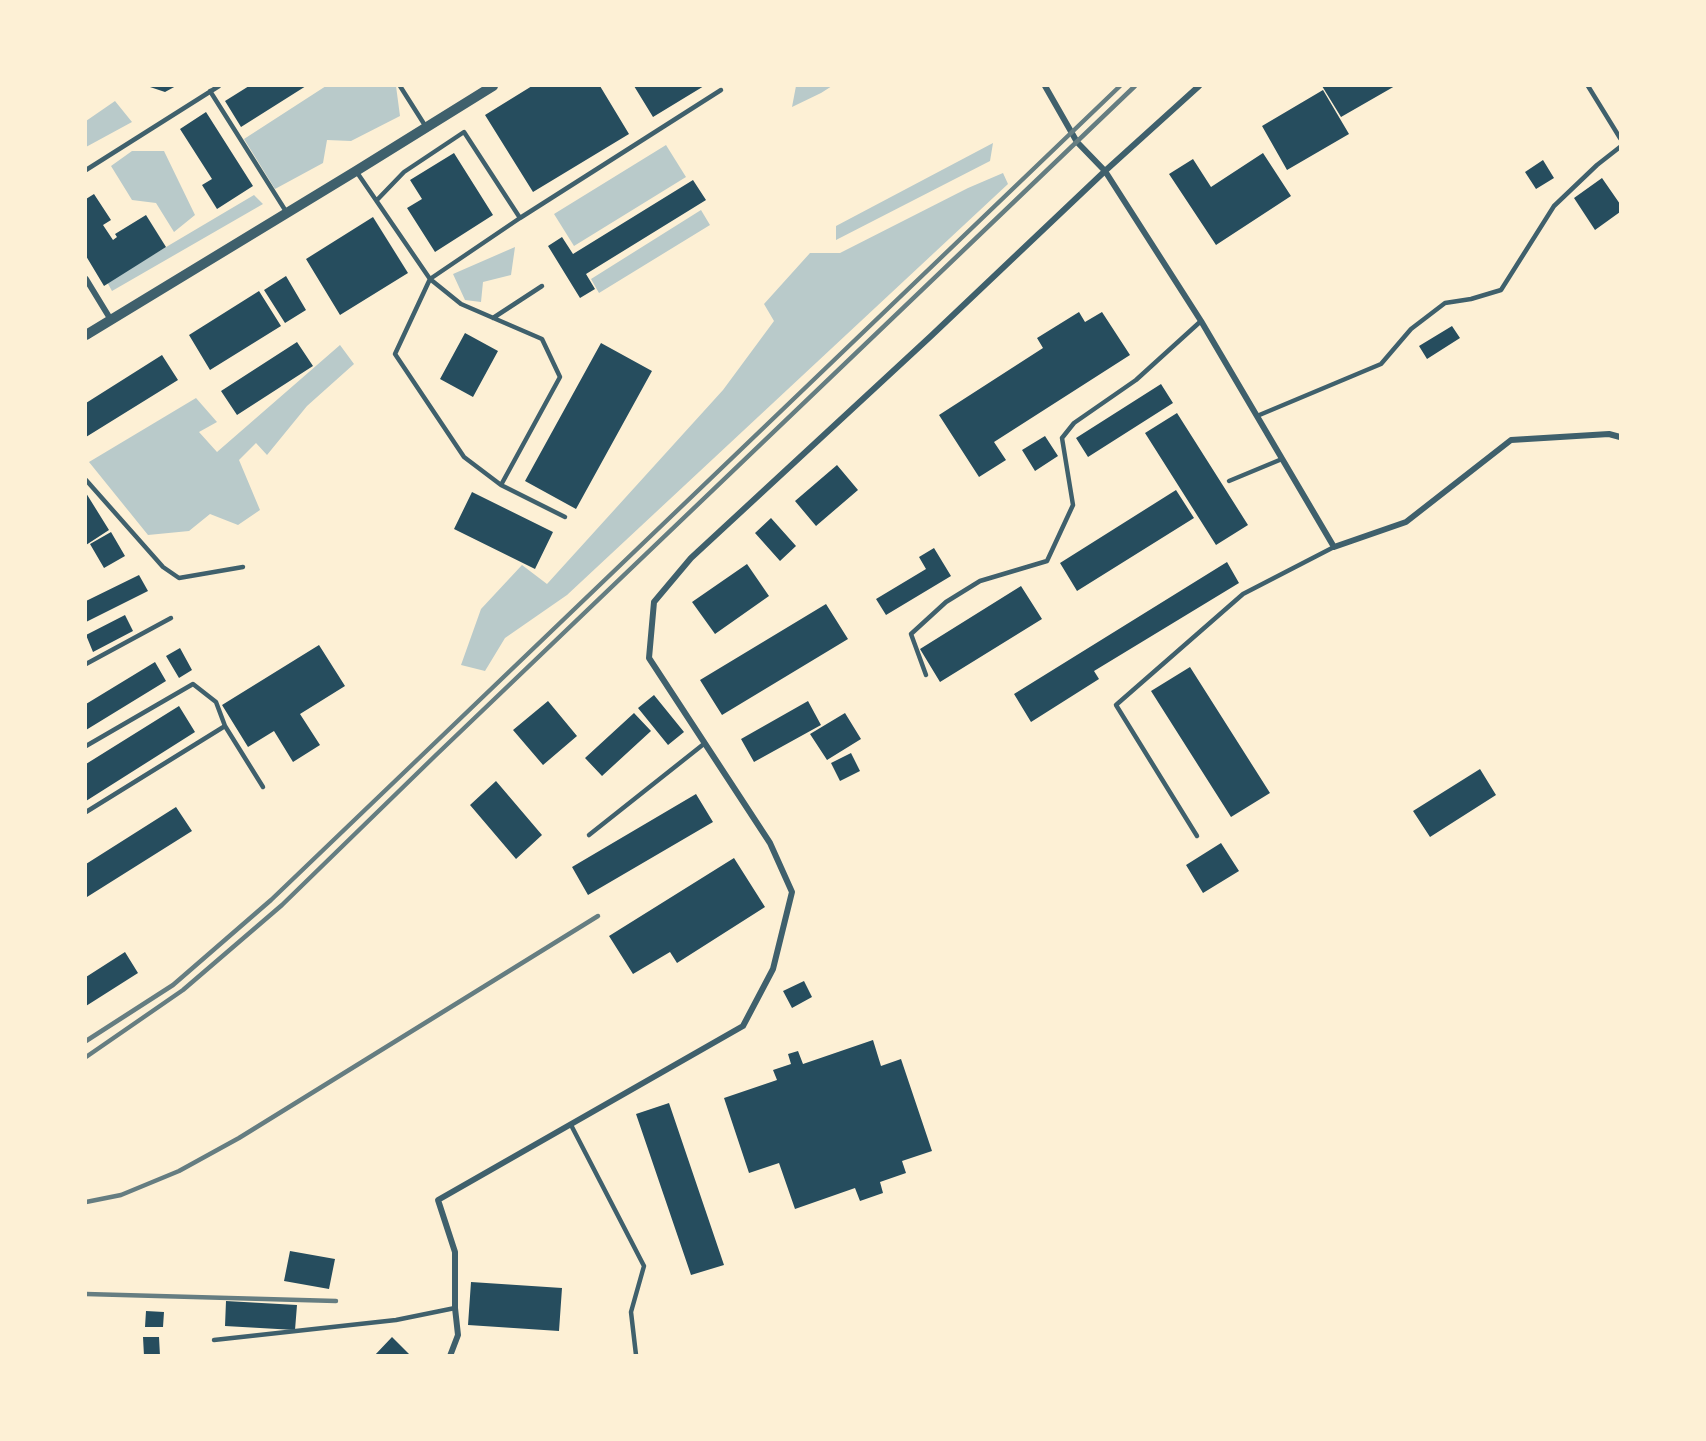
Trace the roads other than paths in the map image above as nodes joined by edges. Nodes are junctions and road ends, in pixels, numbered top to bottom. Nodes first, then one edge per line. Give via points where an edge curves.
1 (219, 86) edge
2 (400, 86) edge
3 (493, 86) edge
4 (1045, 86) edge
5 (1199, 86) edge
6 (1588, 86) edge
7 (721, 90) dead end
8 (210, 91) junction
9 (426, 127) junction
10 (1620, 138) edge
11 (1620, 147) edge
12 (86, 170) edge
13 (356, 171) junction
14 (1105, 171) junction
15 (377, 200) junction
16 (287, 213) junction
17 (520, 218) junction
18 (86, 279) edge
19 (430, 279) junction
20 (542, 286) dead end
21 (493, 318) junction
22 (111, 320) junction
23 (1201, 321) junction
24 (86, 335) edge
25 (1257, 416) junction
26 (1620, 437) edge
27 (1282, 459) junction
28 (86, 480) edge
29 (1229, 481) dead end
30 (501, 485) junction
31 (565, 517) dead end
32 (1334, 547) junction
33 (243, 567) dead end
34 (171, 618) dead end
35 (86, 664) edge
36 (926, 675) dead end
37 (225, 726) junction
38 (705, 743) junction
39 (86, 746) edge
40 (263, 787) dead end
41 (86, 812) edge
42 (589, 835) dead end
43 (1197, 836) dead end
44 (571, 1125) junction
45 (455, 1308) junction
46 (214, 1340) dead end
47 (636, 1355) edge
48 (450, 1356) edge

1 - 8 lane
2 - 9 lane
3 - 9 street
4 - 14 street via 1077,142
5 - 14 street
6 - 10 lane
7 - 17 lane
8 - 12 lane
8 - 16 lane
9 - 13 street
11 - 25 lane via 1554,207 1501,290 1445,303 1412,329 1382,364
13 - 15 lane
13 - 16 street
14 - 23 street
14 - 38 street via 691,558 654,602 649,658
15 - 17 lane via 404,172 464,132
15 - 19 lane
16 - 22 street
17 - 19 lane
18 - 22 street
19 - 21 lane via 462,304
19 - 30 lane via 395,354 464,457
20 - 21 lane
21 - 30 lane via 542,339 560,377
22 - 24 street
23 - 25 street
23 - 36 lane via 1136,380 1068,430 1062,438 1074,505 1047,561 980,581 946,602 911,634
25 - 27 street
26 - 32 street via 1609,434 1510,441 1406,522
27 - 29 lane
27 - 32 street
28 - 33 lane via 163,567 179,579
30 - 31 lane
32 - 43 lane via 1243,594 1116,705
34 - 35 lane
37 - 39 lane via 216,702 192,684
37 - 40 lane
37 - 41 lane
38 - 42 lane
38 - 44 street via 770,843 792,892 773,969 744,1026
44 - 45 street via 438,1200 455,1252
44 - 47 lane via 644,1266 631,1312
45 - 46 lane via 396,1320
45 - 48 street via 458,1335

